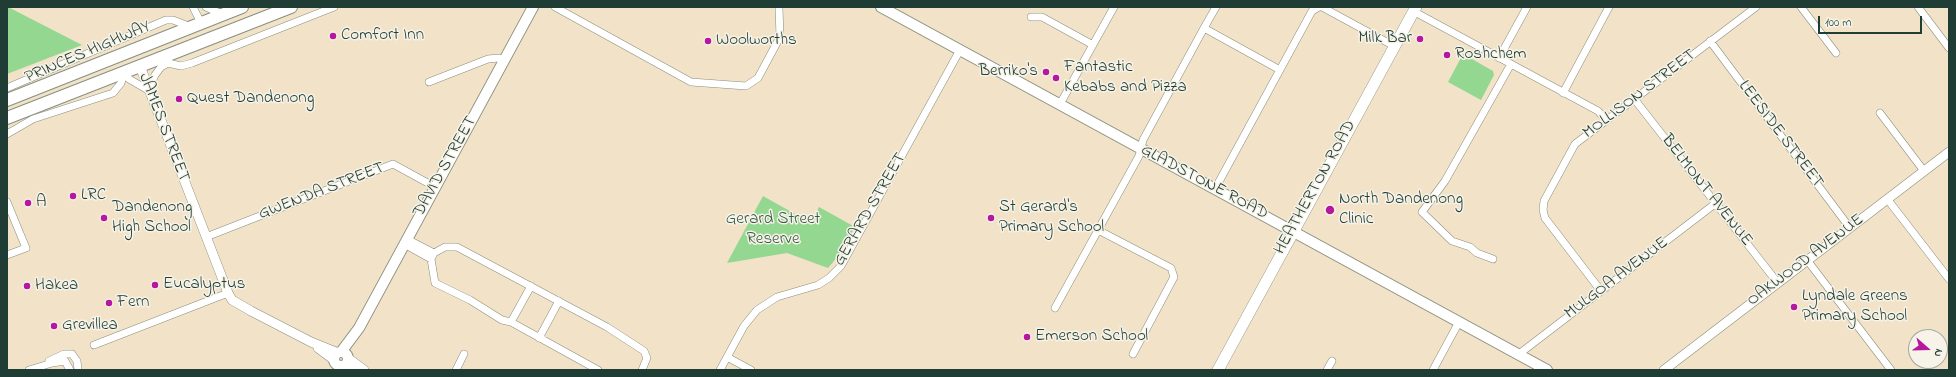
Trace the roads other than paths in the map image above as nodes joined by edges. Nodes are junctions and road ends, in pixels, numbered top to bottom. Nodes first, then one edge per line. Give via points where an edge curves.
1 (193, 7) edge
2 (206, 7) edge
3 (291, 7) edge
4 (334, 7) edge
5 (533, 7) edge
6 (555, 7) edge
7 (779, 7) edge
8 (881, 7) edge
9 (1114, 7) edge
10 (1216, 7) edge
11 (1320, 7) edge
12 (1527, 7) edge
13 (1608, 7) edge
14 (1756, 7) edge
15 (1801, 7) edge
16 (1918, 7) edge
17 (1414, 9) edge
18 (233, 10) edge
19 (1031, 17) dead end
20 (204, 22) junction
21 (192, 27) junction
22 (1204, 28) junction
23 (235, 29) junction
24 (1710, 41) junction
25 (1093, 45) junction
26 (1394, 46) junction
27 (1949, 48) edge
28 (134, 50) junction
29 (184, 50) junction
30 (960, 50) junction
31 (1836, 53) dead end
32 (1499, 58) junction
33 (504, 61) junction
34 (168, 63) junction
35 (1510, 64) junction
36 (140, 66) junction
37 (1280, 70) junction
38 (124, 73) junction
39 (429, 82) dead end
40 (7, 88) edge
41 (148, 90) junction
42 (1563, 93) junction
43 (7, 100) edge
44 (1635, 100) junction
45 (1060, 104) junction
46 (1880, 113) dead end
47 (7, 118) edge
48 (1606, 120) junction
49 (7, 134) edge
50 (1141, 149) junction
51 (1949, 152) edge
52 (1924, 171) junction
53 (435, 187) junction
54 (1216, 189) junction
55 (1888, 200) junction
56 (7, 202) edge
57 (1716, 203) junction
58 (1850, 228) junction
59 (1098, 230) junction
60 (1292, 231) junction
61 (206, 237) junction
62 (406, 242) junction
63 (7, 255) edge
64 (432, 256) junction
65 (1493, 259) dead end
66 (1807, 260) junction
67 (1949, 279) edge
68 (1777, 282) junction
69 (531, 286) junction
70 (1601, 291) junction
71 (228, 293) junction
72 (559, 301) junction
73 (1055, 308) dead end
74 (511, 322) junction
75 (1459, 322) junction
76 (539, 338) junction
77 (94, 345) dead end
78 (72, 354) junction
79 (464, 354) dead end
80 (1133, 354) dead end
81 (1519, 354) junction
82 (727, 357) junction
83 (65, 361) junction
84 (1332, 361) dead end
85 (342, 362) edge
86 (40, 366) junction
87 (30, 370) edge
88 (70, 370) edge
89 (78, 370) edge
90 (364, 370) edge
91 (456, 370) edge
92 (598, 370) edge
93 (642, 370) edge
94 (720, 370) edge
95 (751, 370) edge
96 (1218, 370) edge
97 (1327, 370) edge
98 (1433, 370) edge
99 (1548, 370) edge
100 (1664, 370) edge
101 (1891, 370) edge

1 - 20 street via 199,19
2 - 18 street
3 - 23 highway, PRINCES HIGHWAY
4 - 34 street via 192,63 181,66
5 - 33 main road, DAVID STREET
6 - 7 street via 691,82 746,86 758,78 780,37
8 - 30 main road, GLADSTONE ROAD
9 - 25 street
10 - 22 street
11 - 26 street
11 - 37 street via 1312,11
12 - 32 street
13 - 42 street
14 - 24 street, MOLLISON STREET
15 - 31 street
16 - 27 street
17 - 26 main road, HEATHERTON ROAD
17 - 32 street
18 - 20 highway, PRINCES HIGHWAY
19 - 25 street via 1042,17
20 - 21 highway, PRINCES HIGHWAY
20 - 23 highway via 215,27
21 - 28 highway, PRINCES HIGHWAY
21 - 40 street, PRINCES HIGHWAY via 166,20
22 - 37 street
22 - 50 street via 1143,140
23 - 29 highway, PRINCES HIGHWAY
24 - 44 street, MOLLISON STREET
24 - 58 street, LEESIDE STREET
25 - 45 street
26 - 60 main road, HEATHERTON ROAD
28 - 36 highway, JAMES STREET
28 - 43 highway, PRINCES HIGHWAY
29 - 34 street
29 - 36 highway, PRINCES HIGHWAY
30 - 45 main road, GLADSTONE ROAD
30 - 82 street, GERARD STREET via 841,266 818,285 779,296 761,307 744,326
32 - 35 street
33 - 39 street via 499,58 488,59
33 - 53 main road, DAVID STREET
34 - 41 street via 155,74
35 - 42 street
35 - 65 street via 1445,180 1422,212 1452,241
36 - 38 highway, PRINCES HIGHWAY
36 - 41 street, JAMES STREET
37 - 54 street
38 - 41 street
38 - 47 highway, PRINCES HIGHWAY
38 - 49 street via 118,89 113,93 33,119
41 - 61 street, JAMES STREET
42 - 48 street via 1598,111
44 - 48 street, MOLLISON STREET
44 - 57 street, BELMONT AVENUE
45 - 50 main road, GLADSTONE ROAD
46 - 52 street
48 - 70 street, MOLLISON STREET via 1575,144 1544,201 1545,218
50 - 54 main road, GLADSTONE ROAD
50 - 59 street
51 - 52 street, OAKWOOD AVENUE
52 - 55 street, OAKWOOD AVENUE
53 - 61 street, GWENDA STREET via 393,164
53 - 62 main road, DAVID STREET
54 - 60 main road, GLADSTONE ROAD
55 - 58 street, OAKWOOD AVENUE
55 - 67 street
56 - 63 street via 26,248
57 - 68 street, BELMONT AVENUE
57 - 70 street, MULGOA AVENUE
58 - 66 street, OAKWOOD AVENUE
59 - 73 street
59 - 80 street via 1171,268 1174,277
60 - 75 main road, GLADSTONE ROAD
60 - 96 main road, HEATHERTON ROAD
61 - 71 street, JAMES STREET
62 - 64 street
62 - 85 main road, DAVID STREET
64 - 69 street via 445,247 455,246
64 - 74 street via 435,283 470,300 502,320
66 - 68 street, OAKWOOD AVENUE
66 - 101 street
68 - 100 street, OAKWOOD AVENUE
69 - 72 street
69 - 74 street
70 - 81 street, MULGOA AVENUE
71 - 77 street
71 - 85 street, JAMES STREET via 232,300 311,342
72 - 76 street
72 - 93 street via 607,326 641,348 647,358
74 - 76 street
75 - 81 main road, GLADSTONE ROAD
75 - 98 street
76 - 92 street
78 - 83 street
78 - 86 street via 64,354
78 - 89 street via 77,361
79 - 91 street
81 - 99 main road, GLADSTONE ROAD
82 - 94 street, GERARD STREET
82 - 95 street
83 - 86 street
83 - 88 street
84 - 97 street
85 - 90 street, JAMES STREET
86 - 87 street

